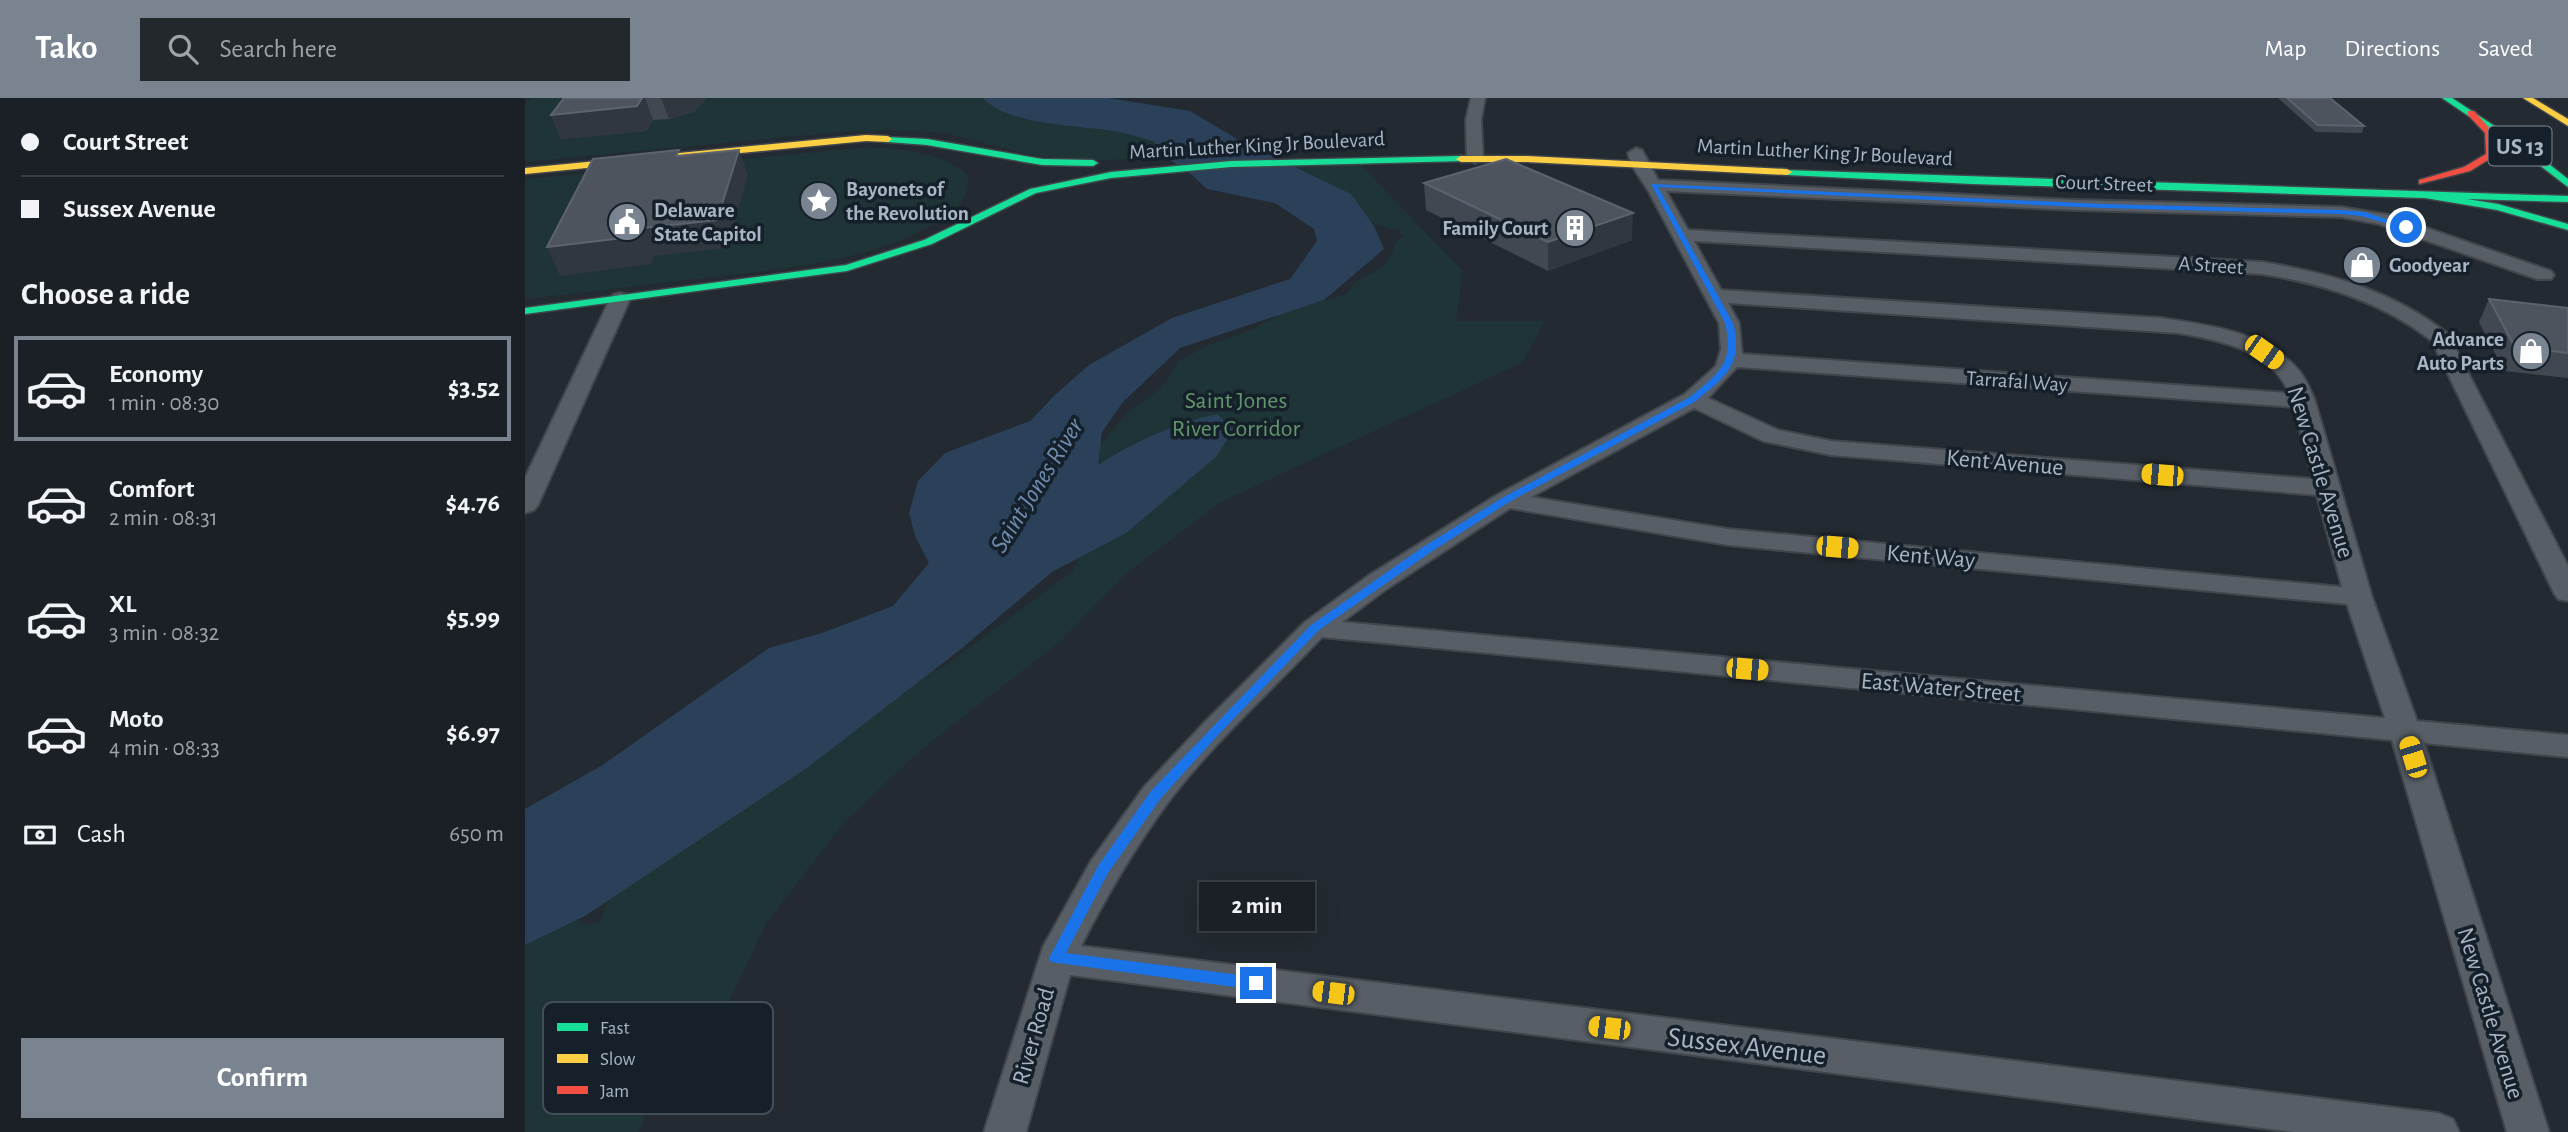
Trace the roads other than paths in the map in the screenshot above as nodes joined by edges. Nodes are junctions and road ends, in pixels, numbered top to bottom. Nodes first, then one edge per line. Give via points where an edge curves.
1 (1478, 98) edge
2 (2446, 98) edge
3 (2527, 98) edge
4 (2469, 112) junction
5 (2568, 123) edge
6 (960, 149) junction
7 (1475, 153) junction
8 (1166, 164) junction
9 (1643, 167) junction
10 (984, 169) dead end
11 (525, 171) edge
12 (2568, 186) edge
13 (2143, 187) junction
14 (2421, 188) junction
15 (985, 198) dead end
16 (2568, 199) edge
17 (2157, 208) junction
18 (964, 223) junction
19 (2568, 227) edge
20 (1681, 235) junction
21 (2544, 275) dead end
22 (1715, 296) junction
23 (620, 299) junction
24 (525, 311) edge
25 (1731, 360) junction
26 (1693, 399) junction
27 (2304, 401) junction
28 (2327, 488) junction
29 (1506, 500) junction
30 (525, 505) edge
31 (2568, 593) edge
32 (2358, 597) junction
33 (1315, 628) junction
34 (2405, 731) junction
35 (2568, 746) edge
36 (1056, 958) junction
37 (1006, 1132) edge
38 (2438, 1132) edge
39 (2528, 1132) edge

1 - 7 street via 1472,122
2 - 4 main road, US 13
3 - 5 main road, US 13
4 - 12 main road, US 13
4 - 14 main road via 2489,132 2491,155 2478,165
6 - 8 main road, Martin Luther King Jr Boulevard via 1042,162
6 - 10 main road
6 - 11 main road, Martin Luther King Jr Boulevard via 866,138
7 - 8 main road, Martin Luther King Jr Boulevard
7 - 9 main road, Martin Luther King Jr Boulevard
8 - 18 main road, Martin Luther King Jr Boulevard via 1033,191
9 - 13 main road, Martin Luther King Jr Boulevard
9 - 14 main road, Martin Luther King Jr Boulevard via 1930,167
9 - 17 street, Court Street
9 - 20 street
12 - 14 main road, Martin Luther King Jr Boulevard
13 - 14 main road, Martin Luther King Jr Boulevard
13 - 17 street
14 - 16 main road, Martin Luther King Jr Boulevard
14 - 19 main road
15 - 18 main road
17 - 21 street, Court Street via 2362,214
18 - 23 main road, Martin Luther King Jr Boulevard via 928,242 847,268
20 - 22 street
20 - 31 street, A Street via 2251,267 2310,276 2392,306 2441,338
22 - 25 street via 1729,323
22 - 27 street, New Castle Avenue via 2194,329 2264,352 2294,378
23 - 24 main road, Martin Luther King Jr Boulevard
23 - 30 street
25 - 26 street, River Road via 1720,377
25 - 27 street, Tarrafal Way
26 - 28 street, Kent Avenue via 1771,436 1832,448
26 - 29 street, River Road
27 - 28 street, New Castle Avenue
28 - 32 street, New Castle Avenue
29 - 32 street, Kent Way via 1728,537
29 - 33 street, River Road
32 - 34 street, New Castle Avenue
33 - 34 street, East Water Street
33 - 36 street, River Road via 1156,795 1103,870
34 - 35 street, East Water Street
34 - 39 street, New Castle Avenue
36 - 37 street, River Road
36 - 38 street, Sussex Avenue

